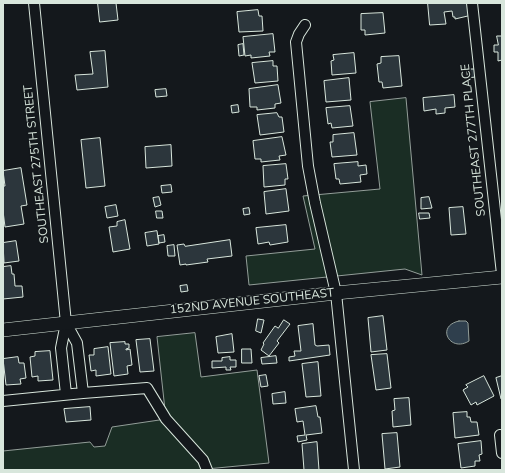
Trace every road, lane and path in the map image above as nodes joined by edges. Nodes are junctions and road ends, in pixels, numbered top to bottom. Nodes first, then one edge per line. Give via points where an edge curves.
1 (34, 3) edge
2 (472, 3) edge
3 (305, 25) dead end
4 (502, 274) edge
5 (502, 277) edge
6 (336, 293) junction
7 (66, 323) junction
8 (3, 330) edge
9 (83, 393) junction
10 (66, 394) junction
11 (3, 402) edge
12 (500, 435) dead end
13 (502, 453) edge
14 (207, 470) edge
15 (354, 470) edge

1 - 7 street, SOUTHEAST 275TH STREET
2 - 4 street, SOUTHEAST 277TH PLACE
3 - 6 street via 296,42 308,166
5 - 6 street, 152ND AVENUE SOUTHEAST
6 - 7 street, 152ND AVENUE SOUTHEAST
6 - 15 street
7 - 8 street, 152ND AVENUE SOUTHEAST
7 - 9 street, SOUTHEAST 275TH STREET via 77,343
7 - 10 street, SOUTHEAST 275TH STREET via 61,348
9 - 10 street
9 - 14 street via 147,388 166,419 203,460
10 - 11 street
12 - 13 street

